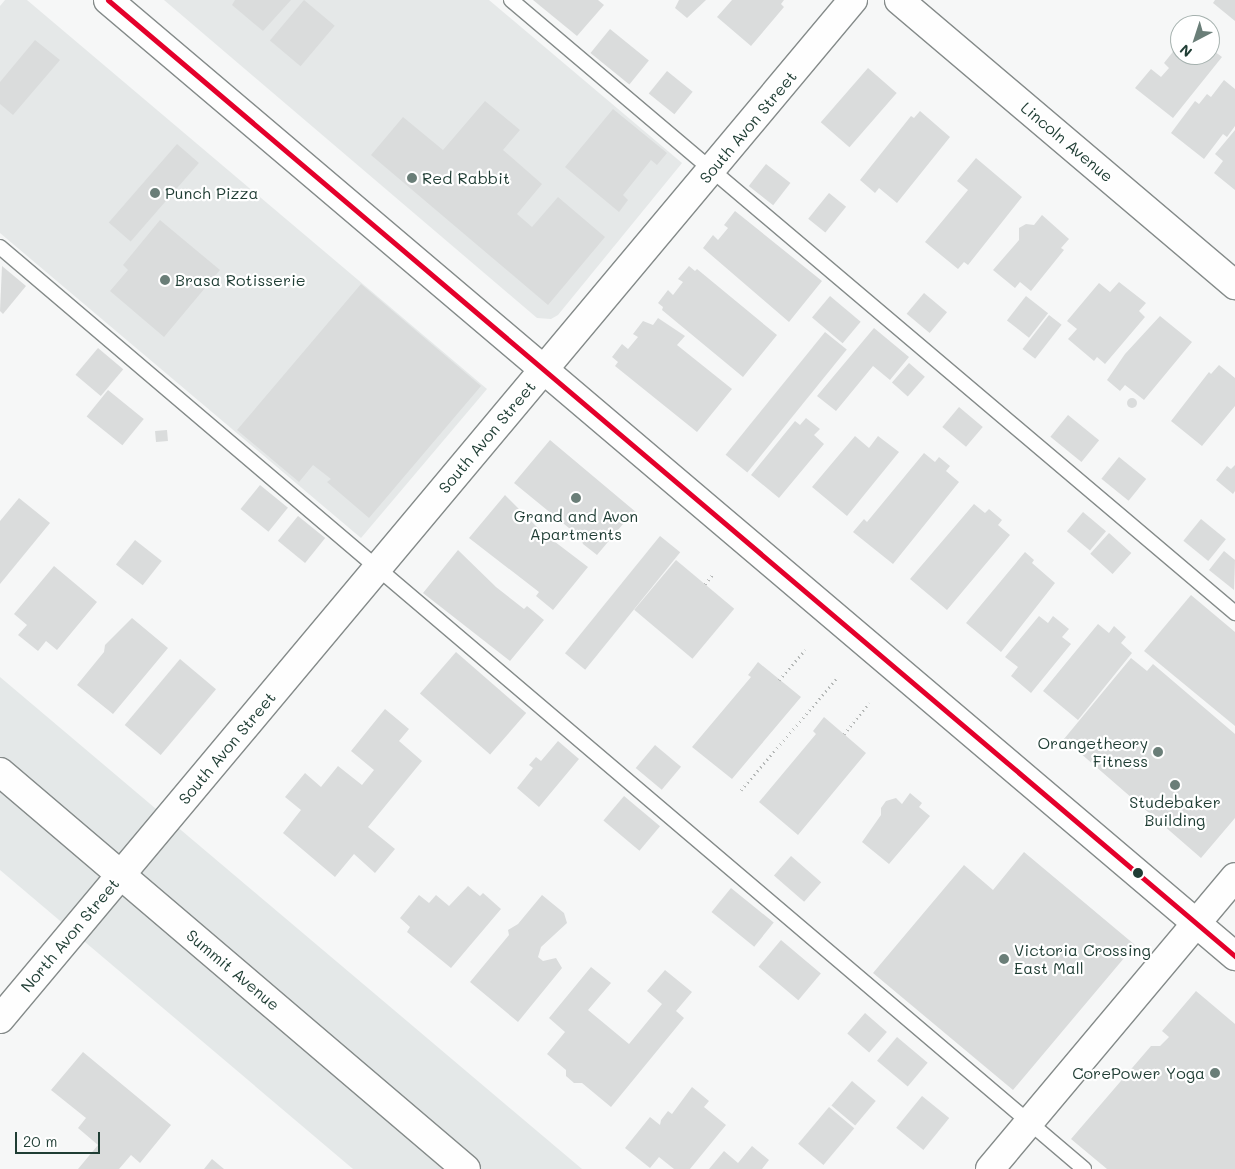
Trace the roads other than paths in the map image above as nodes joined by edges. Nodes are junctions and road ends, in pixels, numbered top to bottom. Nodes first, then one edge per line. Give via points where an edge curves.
1 (108, 0) edge
2 (511, 0) edge
3 (853, 0) edge
4 (899, 0) edge
5 (710, 172) junction
6 (0, 247) edge
7 (1235, 285) edge
8 (543, 370) junction
9 (378, 568) junction
10 (1235, 613) edge
11 (0, 772) edge
12 (121, 874) junction
13 (1235, 877) edge
14 (1196, 923) junction
15 (1235, 956) edge
16 (0, 1019) edge
17 (1028, 1124) junction
18 (466, 1169) edge
19 (990, 1169) edge
20 (1084, 1169) edge

1 - 8 street
2 - 5 lane
3 - 5 street, South Avon Street
4 - 7 street, Lincoln Avenue
5 - 8 street, South Avon Street
5 - 10 lane
6 - 9 lane
8 - 9 street, South Avon Street
8 - 14 street
9 - 12 street, South Avon Street
9 - 17 lane via 784,911
11 - 12 street, Summit Avenue
12 - 16 street, North Avon Street
12 - 18 street, Summit Avenue
13 - 14 street
14 - 15 street
14 - 17 street
17 - 19 street
17 - 20 lane

